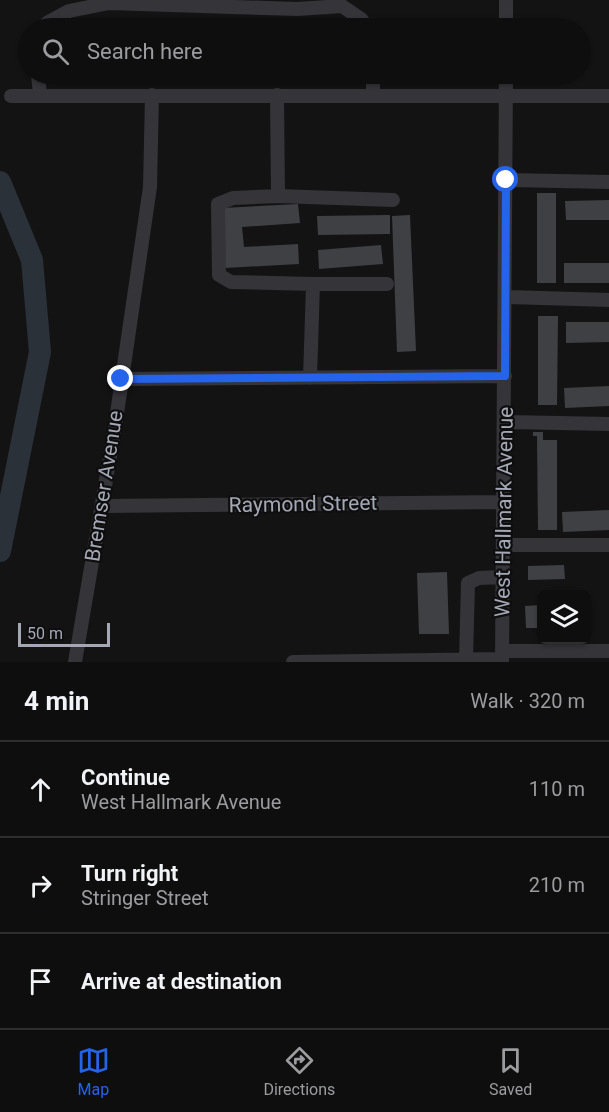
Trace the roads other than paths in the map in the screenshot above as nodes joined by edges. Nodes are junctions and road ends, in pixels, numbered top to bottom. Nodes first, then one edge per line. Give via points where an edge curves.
1 (506, 0) edge
2 (56, 18) edge
3 (360, 18) edge
4 (506, 18) edge
5 (39, 84) edge
6 (373, 84) edge
7 (506, 84) edge
8 (40, 95) junction
9 (152, 95) junction
10 (277, 95) junction
11 (506, 95) junction
12 (11, 96) dead end
13 (373, 96) junction
14 (609, 96) edge
15 (506, 180) junction
16 (609, 182) edge
17 (277, 191) junction
18 (393, 200) dead end
19 (313, 284) junction
20 (387, 284) dead end
21 (506, 297) junction
22 (609, 300) edge
23 (505, 376) junction
24 (310, 378) junction
25 (121, 379) junction
26 (505, 422) junction
27 (609, 424) edge
28 (504, 502) junction
29 (101, 506) junction
30 (504, 545) junction
31 (609, 545) edge
32 (503, 578) junction
33 (609, 651) edge
34 (502, 658) edge
35 (466, 660) junction
36 (392, 661) edge
37 (75, 662) edge
38 (293, 662) edge

1 - 4 street
2 - 3 street via 69,11 110,3 297,9 342,6
5 - 8 street
6 - 13 street
7 - 11 street, West Hallmark Avenue
8 - 9 street
8 - 12 street
9 - 10 street
9 - 25 street, Bremser Avenue via 150,187
10 - 13 street
10 - 17 street
11 - 13 street
11 - 14 street
11 - 15 street, West Hallmark Avenue
15 - 16 street
15 - 21 street, West Hallmark Avenue
17 - 18 street
17 - 19 street via 218,204 219,275 231,282
19 - 20 street
19 - 24 street
21 - 22 street
21 - 23 street, West Hallmark Avenue
23 - 24 street
23 - 26 street, West Hallmark Avenue
24 - 25 street
25 - 29 street, Bremser Avenue
26 - 27 street
26 - 28 street, West Hallmark Avenue
28 - 29 street, Raymond Street
28 - 30 street, West Hallmark Avenue
29 - 37 street, Bremser Avenue
30 - 31 street
30 - 32 street, West Hallmark Avenue
32 - 34 street, West Hallmark Avenue
32 - 35 street via 479,578 468,583
33 - 34 street
34 - 35 street
35 - 36 street
36 - 38 street

